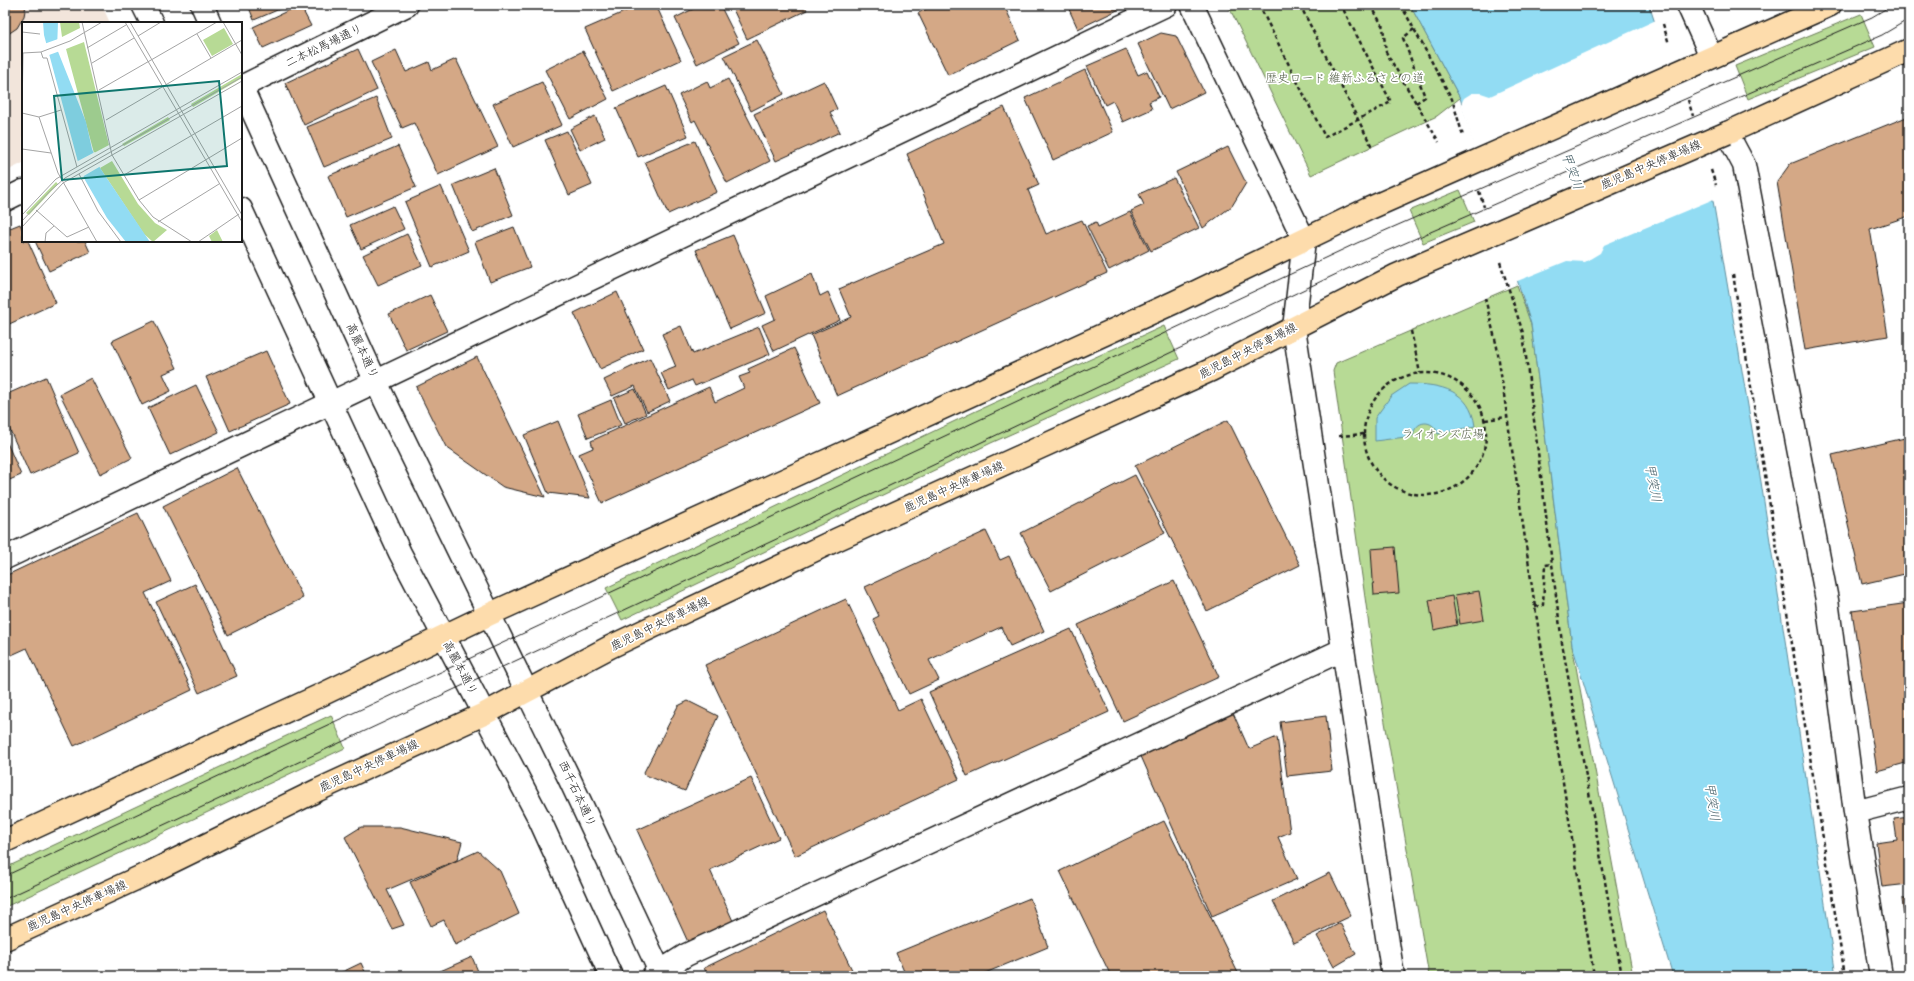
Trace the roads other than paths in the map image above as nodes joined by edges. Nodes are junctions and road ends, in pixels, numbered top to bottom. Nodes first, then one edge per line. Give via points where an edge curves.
1 (143, 5) edge
2 (202, 5) edge
3 (407, 5) edge
4 (1166, 5) edge
5 (1192, 5) edge
6 (1688, 5) edge
7 (1830, 5) edge
8 (152, 22) edge
9 (210, 22) edge
10 (1909, 50) edge
11 (1710, 56) junction
12 (242, 86) edge
13 (242, 88) edge
14 (1727, 133) junction
15 (22, 192) edge
16 (5, 200) edge
17 (242, 212) edge
18 (1304, 240) junction
19 (1294, 328) junction
20 (376, 382) junction
21 (331, 403) junction
22 (5, 558) edge
23 (490, 614) junction
24 (443, 636) junction
25 (1342, 650) junction
26 (527, 691) junction
27 (484, 714) junction
28 (1909, 798) edge
29 (1855, 812) junction
30 (5, 841) edge
31 (5, 939) edge
32 (658, 975) edge
33 (611, 976) edge
34 (1393, 976) edge
35 (1881, 976) edge

1 - 8 street
2 - 9 street
3 - 12 street, 二本松馬場通り
4 - 20 street
5 - 18 street
6 - 11 street
7 - 11 main road
10 - 14 main road, 鹿児島中央停車場線
11 - 18 main road, bridge
13 - 20 street, 高麗本通り
14 - 19 main road, 鹿児島中央停車場線, bridge via 1397,275
14 - 29 street via 1744,165 1825,593
15 - 16 street
17 - 21 street, 高麗本通り
18 - 19 street
18 - 23 main road via 1175,302
19 - 25 street
19 - 26 main road, 鹿児島中央停車場線 via 1211,370 838,538 616,644
20 - 21 street
20 - 23 street, 高麗本通り
21 - 22 street
21 - 24 street, 高麗本通り via 400,553
23 - 24 main road
23 - 26 street, 西千石本通り
24 - 27 street, 高麗本通り
24 - 30 main road
25 - 32 street via 693,952
25 - 34 street
26 - 27 main road, 鹿児島中央停車場線
26 - 32 street, 西千石本通り
27 - 31 main road, 鹿児島中央停車場線
27 - 33 street via 538,816
28 - 29 street
29 - 35 street

